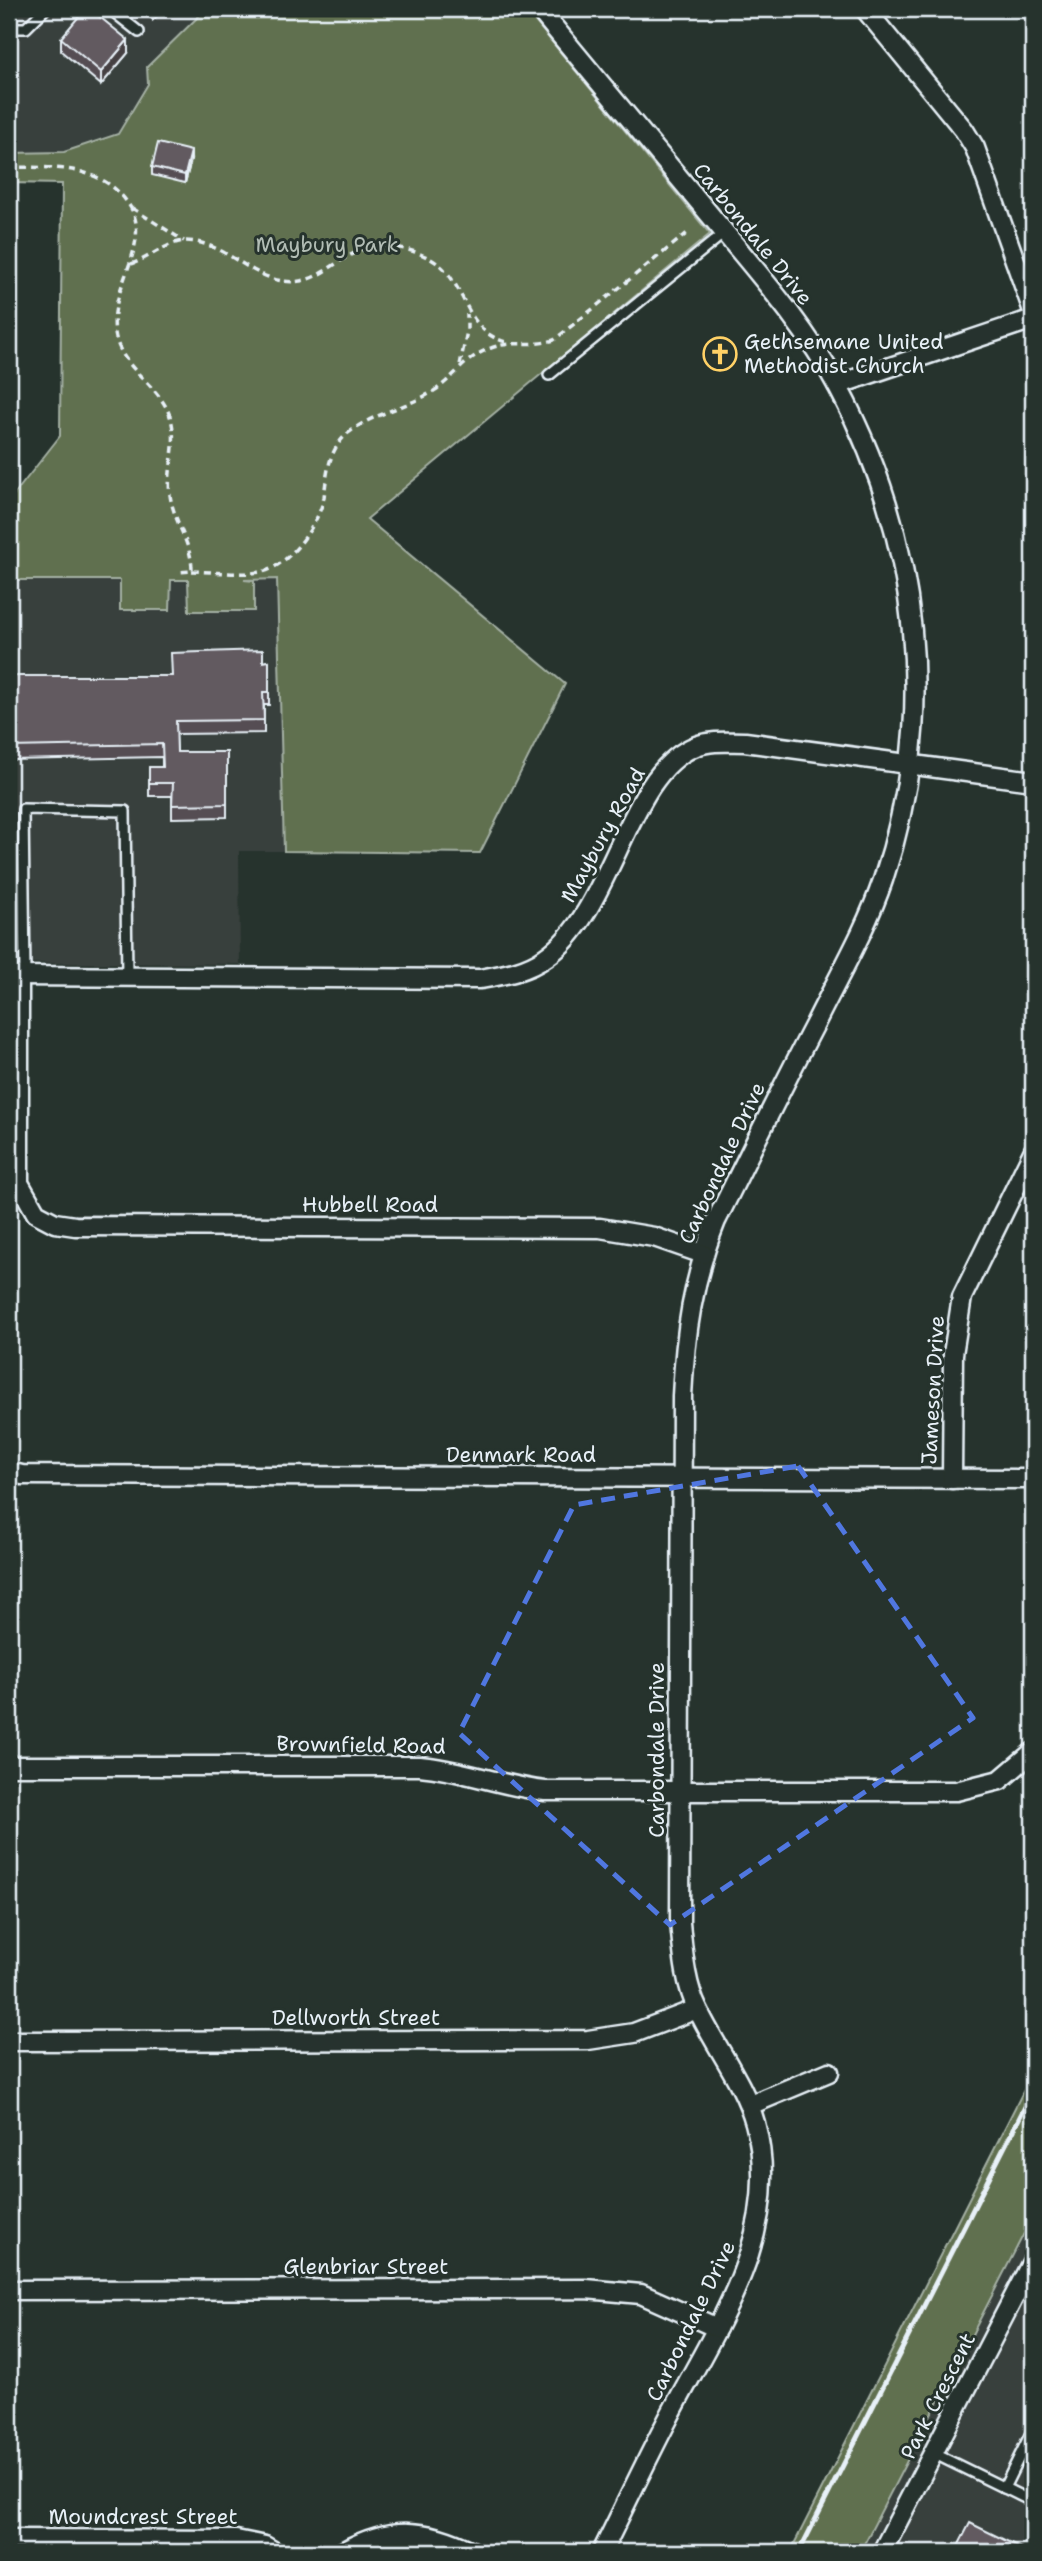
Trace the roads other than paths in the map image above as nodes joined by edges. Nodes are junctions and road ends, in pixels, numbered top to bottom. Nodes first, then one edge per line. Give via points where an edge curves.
1 (45, 9) edge
2 (110, 9) edge
3 (539, 9) edge
4 (865, 9) edge
5 (9, 28) edge
6 (139, 32) dead end
7 (724, 233) junction
8 (1033, 311) edge
9 (1033, 319) edge
10 (549, 375) dead end
11 (837, 385) junction
12 (909, 765) junction
13 (1033, 781) edge
14 (17, 976) edge
15 (127, 976) junction
16 (1033, 1152) edge
17 (703, 1254) junction
18 (9, 1472) edge
19 (682, 1478) junction
20 (951, 1479) junction
21 (1033, 1479) edge
22 (1033, 1752) edge
23 (9, 1766) edge
24 (680, 1791) junction
25 (697, 2008) junction
26 (9, 2041) edge
27 (829, 2072) dead end
28 (750, 2105) junction
29 (1033, 2260) edge
30 (9, 2290) edge
31 (717, 2328) junction
32 (1033, 2429) edge
33 (933, 2453) junction
34 (1004, 2488) junction
35 (1033, 2502) edge
36 (9, 2539) edge
37 (275, 2552) edge
38 (342, 2552) edge
39 (474, 2552) edge
40 (602, 2552) edge
41 (882, 2552) edge

1 - 5 lane via 26,28
2 - 6 lane
3 - 7 street, Carbondale Drive
4 - 8 street via 975,148
7 - 10 lane
7 - 11 street, Carbondale Drive via 818,353
9 - 11 street
11 - 12 street, Carbondale Drive via 869,453 893,520 910,592 916,664
12 - 13 street, Maybury Road
12 - 15 street, Maybury Road via 744,742 695,746 671,761 648,792 592,905 573,932 546,957 506,974 480,979
12 - 17 street, Carbondale Drive via 881,885
14 - 15 street, Maybury Road
14 - 15 lane via 23,809 125,811
14 - 17 street, Hubbell Road via 17,1172 23,1195 45,1220 75,1226 600,1228 654,1237
16 - 20 street, Jameson Drive via 962,1297 953,1354
17 - 19 street, Carbondale Drive via 684,1346
18 - 19 street, Denmark Road
19 - 20 street, Denmark Road
19 - 24 street, Carbondale Drive
20 - 21 street, Denmark Road
22 - 24 street, Brownfield Road via 1000,1780 956,1791
23 - 24 street, Brownfield Road via 421,1766 545,1791
24 - 25 street, Carbondale Drive via 680,1923
25 - 26 street, Dellworth Street via 634,2034 588,2040
25 - 28 street, Carbondale Drive
27 - 28 street
28 - 31 street, Carbondale Drive via 760,2149 761,2214 747,2266
29 - 33 street, Park Crescent
30 - 31 street, Glenbriar Street via 599,2290 641,2294
31 - 40 street, Carbondale Drive
32 - 34 lane
33 - 34 lane
33 - 41 street, Park Crescent
34 - 35 lane
36 - 37 street, Moundcrest Street via 236,2540
38 - 39 street via 412,2532 433,2534

